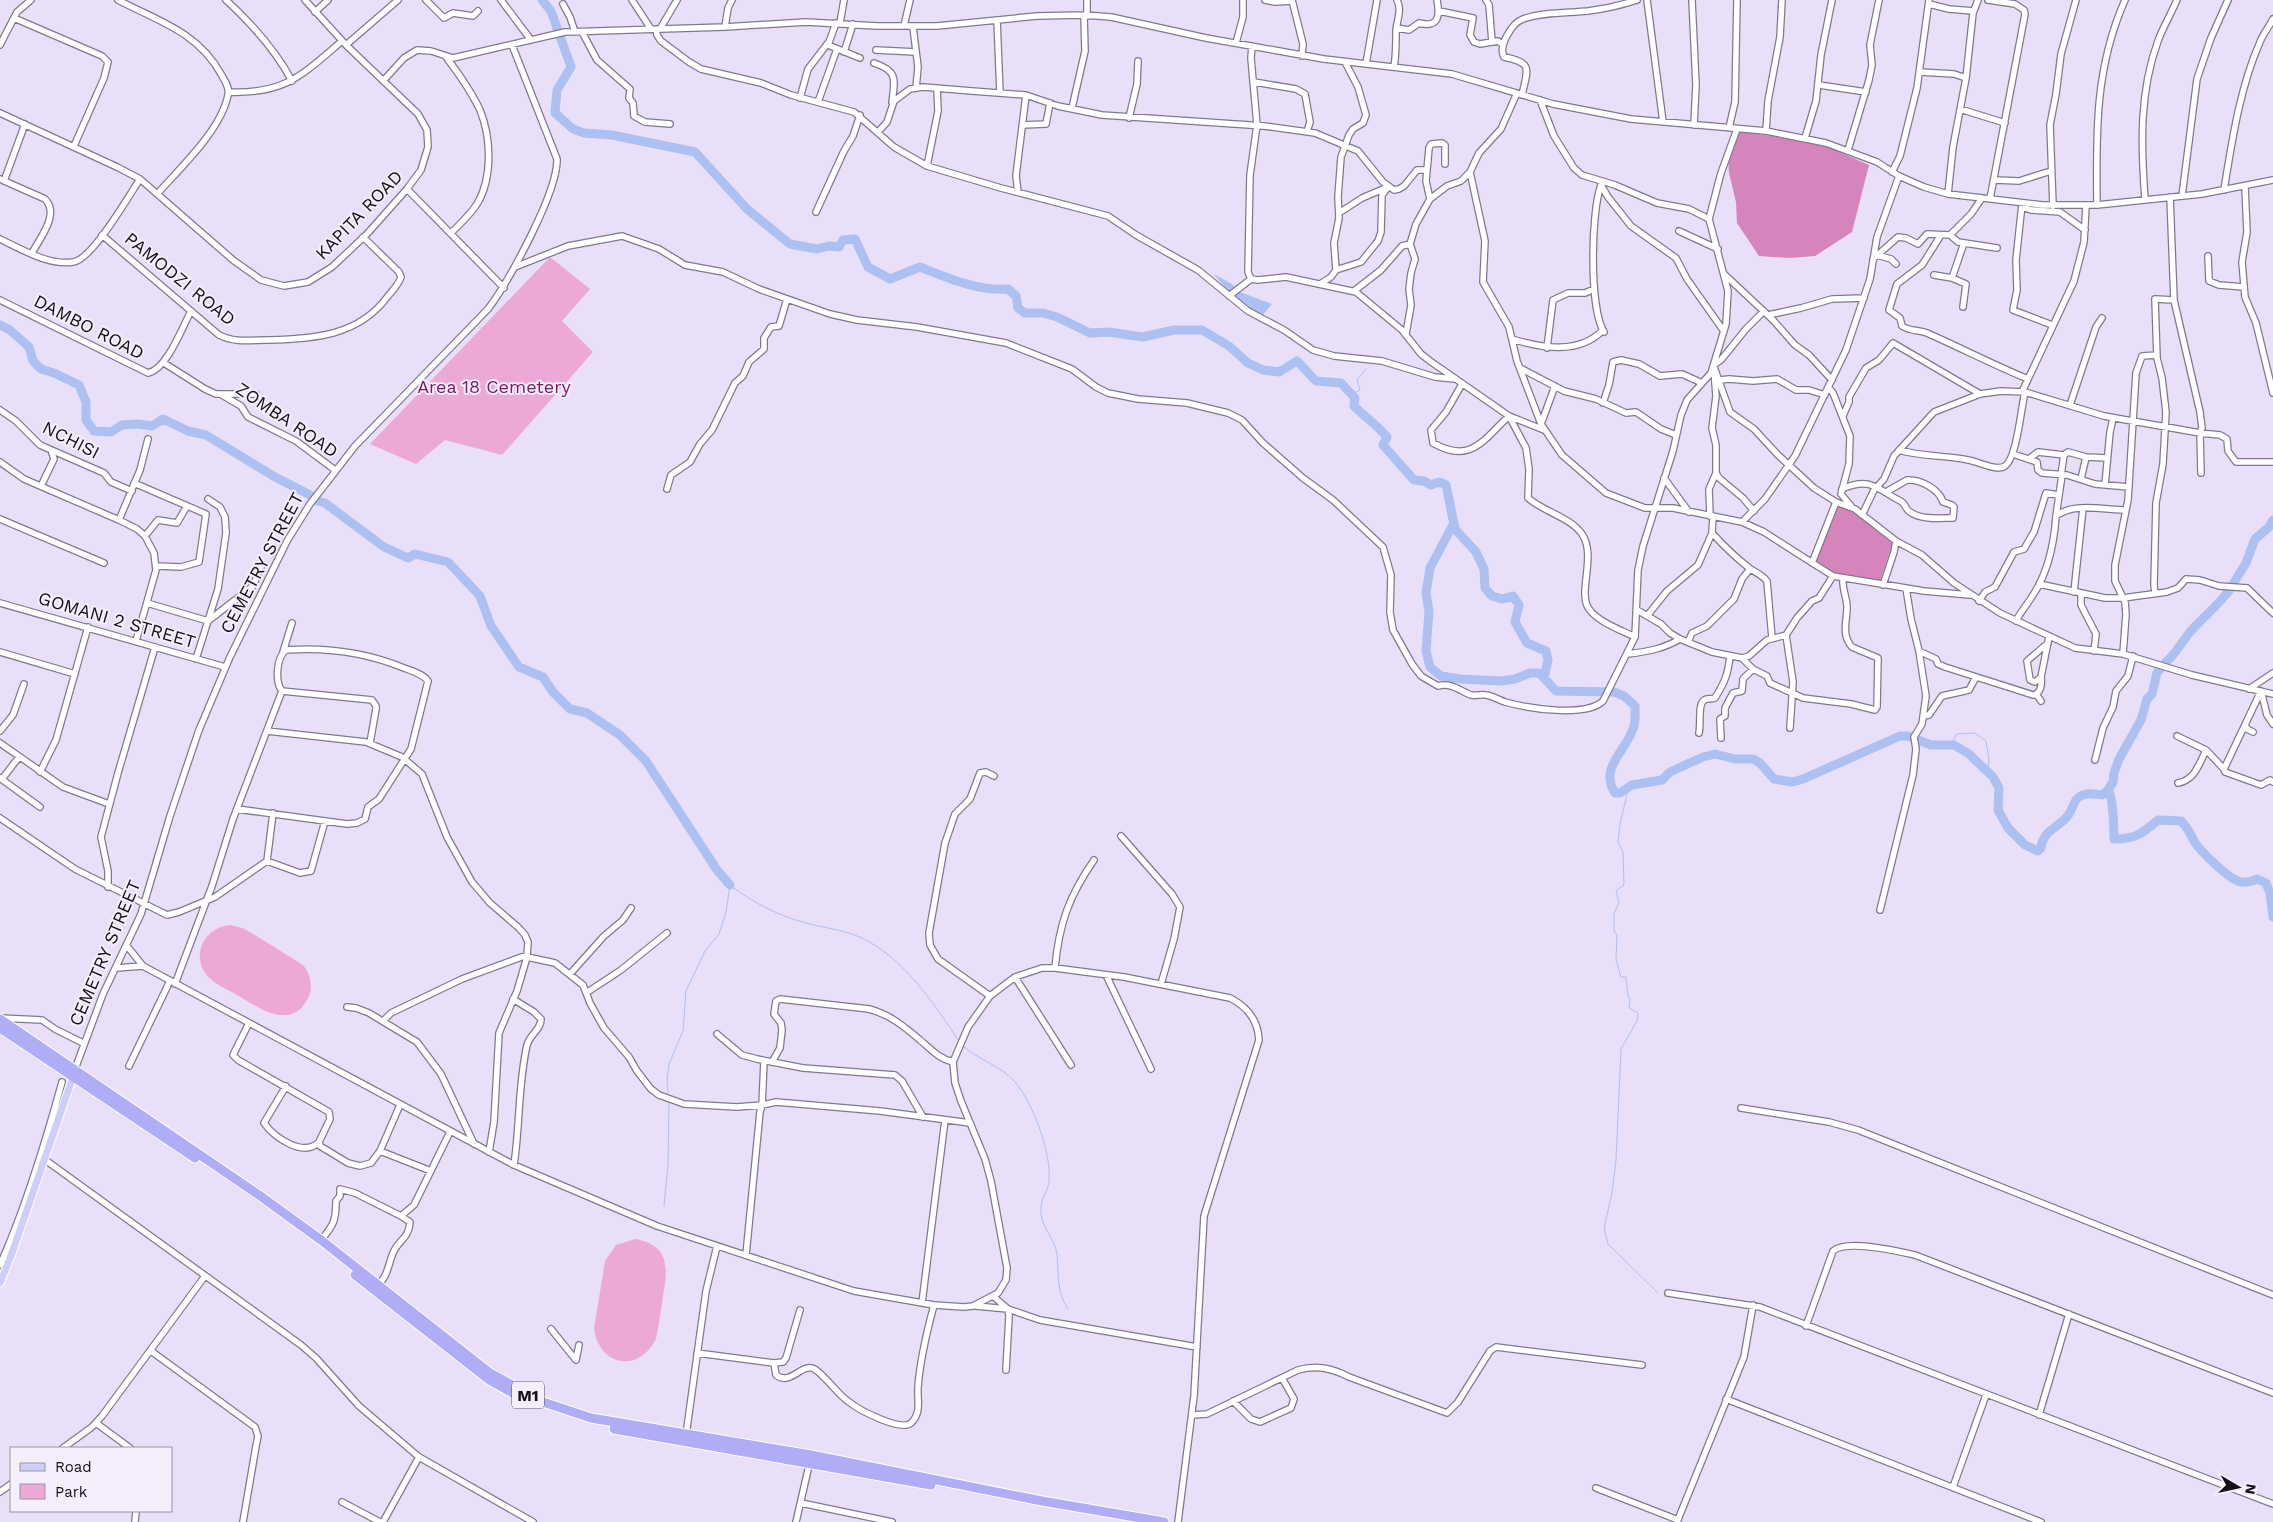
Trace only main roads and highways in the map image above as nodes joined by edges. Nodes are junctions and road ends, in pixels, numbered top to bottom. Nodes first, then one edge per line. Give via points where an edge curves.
1 (0, 1019) edge
2 (0, 1028) edge
3 (74, 1073) junction
4 (0, 1283) edge
5 (811, 1459) junction
6 (1132, 1522) edge
7 (1164, 1522) edge

1 - 3 highway, M1
2 - 3 highway, M1
3 - 4 main road
3 - 5 highway, M1 via 259,1195 472,1360 531,1397 591,1418
3 - 5 highway, M1 via 291,1225 507,1392 558,1415 591,1424
5 - 6 highway, M1
5 - 7 highway, M1

